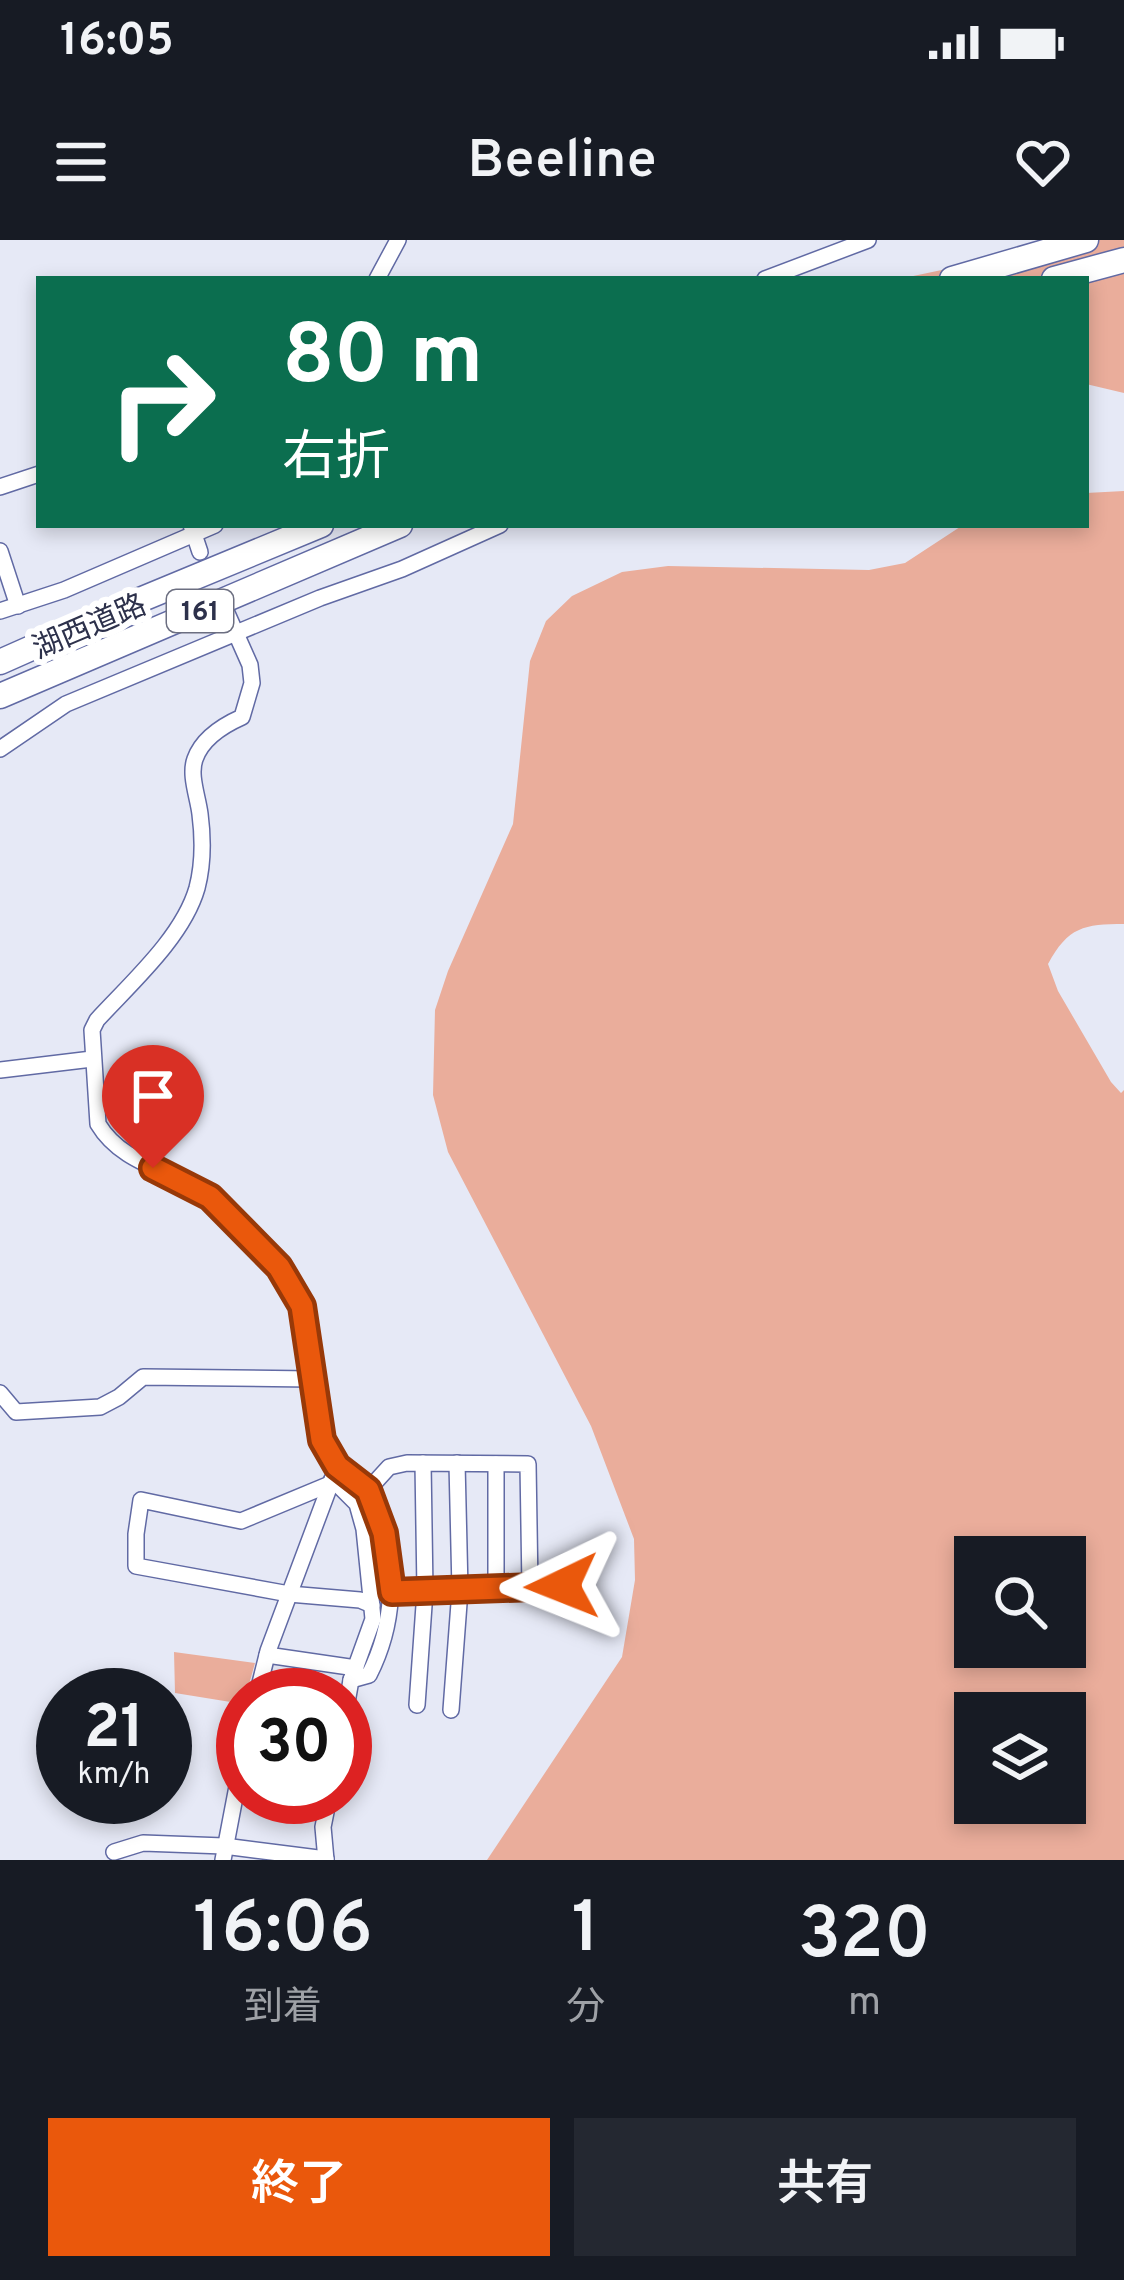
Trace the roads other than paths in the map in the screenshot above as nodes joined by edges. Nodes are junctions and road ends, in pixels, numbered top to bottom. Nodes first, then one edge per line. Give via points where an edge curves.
1 (398, 240) edge
2 (868, 240) edge
3 (1086, 240) edge
4 (1124, 260) edge
5 (379, 276) edge
6 (773, 276) edge
7 (962, 276) edge
8 (1065, 276) edge
9 (36, 475) edge
10 (0, 487) edge
11 (314, 528) edge
12 (393, 528) edge
13 (493, 528) edge
14 (194, 538) edge
15 (0, 551) edge
16 (18, 606) junction
17 (0, 611) edge
18 (226, 611) dead end
19 (235, 632) junction
20 (0, 662) edge
21 (0, 696) edge
22 (0, 749) edge
23 (92, 1059) junction
24 (0, 1070) edge
25 (312, 1379) junction
26 (0, 1393) edge
27 (423, 1463) junction
28 (457, 1463) junction
29 (496, 1464) junction
30 (333, 1476) junction
31 (368, 1490) junction
32 (562, 1586) dead end
33 (530, 1587) junction
34 (496, 1588) junction
35 (460, 1590) junction
36 (425, 1591) junction
37 (392, 1592) junction
38 (290, 1594) junction
39 (372, 1605) junction
40 (267, 1655) junction
41 (264, 1668) edge
42 (327, 1668) edge
43 (356, 1668) edge
44 (372, 1669) edge
45 (417, 1705) dead end
46 (451, 1710) dead end
47 (324, 1824) edge
48 (114, 1852) dead end
49 (224, 1853) edge
50 (326, 1860) edge

1 - 5 street
2 - 6 street
3 - 7 highway
4 - 8 highway
9 - 10 street
11 - 20 highway, 湖西道路 / 161
12 - 21 highway, 湖西道路 / 161
13 - 19 street
14 - 16 street
15 - 16 street
16 - 17 street
18 - 19 street
19 - 22 street via 67,704
19 - 23 street via 252,683 242,717 224,725 193,762 201,818 197,889 151,962 97,1020
23 - 24 street
23 - 25 street via 106,1137 210,1197 279,1267 302,1306
25 - 26 street via 143,1377 100,1407 16,1412
25 - 30 street
27 - 28 street
27 - 31 street via 389,1467
27 - 36 street
28 - 29 street
28 - 35 street
29 - 33 street via 528,1464
29 - 34 street
30 - 31 street
30 - 38 street
30 - 38 street via 241,1520 141,1500 136,1566
30 - 39 street via 361,1516
31 - 37 street
32 - 33 street
33 - 34 street
34 - 35 street
35 - 36 street
35 - 46 street
36 - 37 street
36 - 45 street
37 - 44 street
38 - 39 street
38 - 40 street
39 - 43 street
40 - 41 street
40 - 42 street
47 - 50 street
48 - 49 street via 142,1843
49 - 50 street

